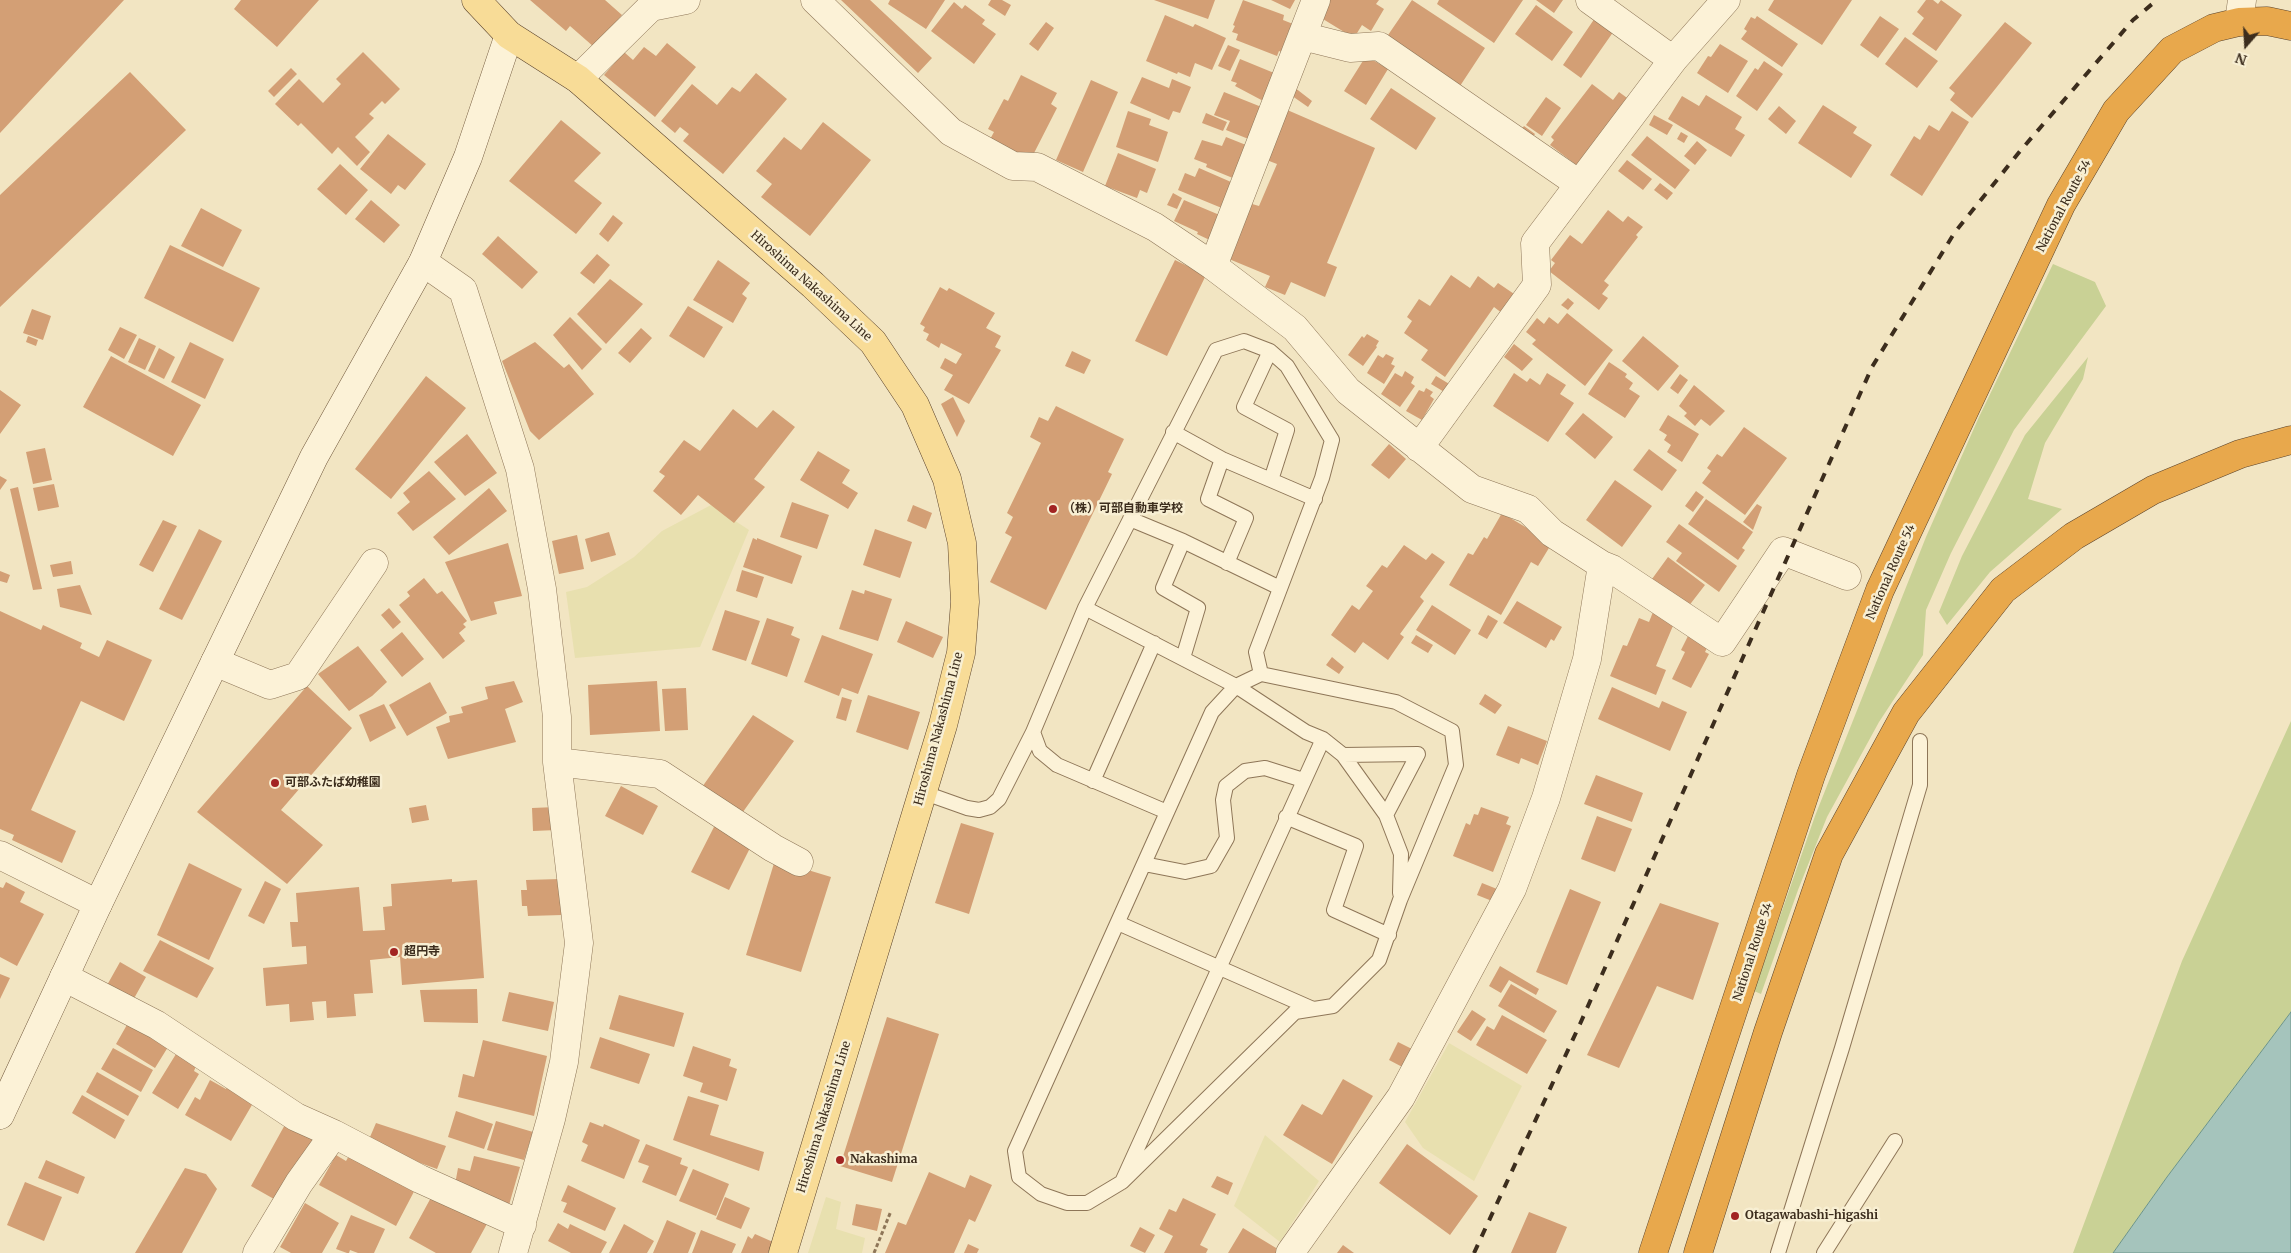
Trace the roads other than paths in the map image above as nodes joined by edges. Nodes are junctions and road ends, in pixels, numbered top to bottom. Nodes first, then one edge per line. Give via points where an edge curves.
1 (476, 0) edge
2 (686, 0) edge
3 (815, 0) edge
4 (1316, 0) edge
5 (1590, 0) edge
6 (1726, 0) edge
7 (2241, 11) edge
8 (2279, 23) edge
9 (509, 35) junction
10 (1302, 36) junction
11 (1673, 60) junction
12 (578, 79) junction
13 (1579, 184) junction
14 (424, 262) junction
15 (1213, 266) junction
16 (1270, 351) junction
17 (1173, 432) junction
18 (2291, 440) edge
19 (1419, 448) junction
20 (1222, 459) junction
21 (1271, 480) junction
22 (1314, 499) junction
23 (1130, 519) junction
24 (1183, 541) junction
25 (374, 563) dead end
26 (1227, 563) junction
27 (1602, 565) junction
28 (1848, 576) dead end
29 (1280, 588) junction
30 (1085, 608) junction
31 (1154, 643) junction
32 (1183, 658) junction
33 (214, 662) junction
34 (1261, 674) junction
35 (1236, 686) junction
36 (1033, 732) junction
37 (1322, 738) junction
38 (1920, 741) dead end
39 (1343, 754) junction
40 (557, 762) junction
41 (1093, 780) junction
42 (1303, 780) junction
43 (922, 792) junction
44 (1167, 812) junction
45 (1386, 815) junction
46 (1286, 817) junction
47 (0, 855) edge
48 (799, 862) dead end
49 (1144, 864) junction
50 (1400, 900) junction
51 (98, 904) junction
52 (1118, 923) junction
53 (1389, 934) junction
54 (1218, 968) junction
55 (64, 977) junction
56 (1313, 1009) junction
57 (0, 1115) edge
58 (334, 1134) junction
59 (1896, 1141) dead end
60 (1122, 1182) junction
61 (522, 1225) junction
62 (257, 1253) edge
63 (513, 1253) edge
64 (783, 1253) edge
65 (1290, 1253) edge
66 (1654, 1253) edge
67 (1698, 1253) edge
68 (1778, 1253) edge
69 (1824, 1253) edge

1 - 9 main road, Hiroshima Nakashima Line
2 - 12 street via 651,7
3 - 15 street via 951,132 1012,166 1037,167 1155,227
4 - 10 street
5 - 11 street
6 - 11 street
7 - 8 highway, National Route 54
7 - 66 highway, National Route 54 via 2172,50 2116,111 2053,222 1880,590 1811,775
9 - 12 main road, Hiroshima Nakashima Line
9 - 14 street via 468,156
10 - 13 street via 1350,48 1379,46
10 - 15 street
11 - 13 street
12 - 43 main road, Hiroshima Nakashima Line via 813,285 873,342 915,405 947,479 962,543 965,602 961,653
13 - 19 street via 1535,243 1537,286
14 - 33 street via 314,457
14 - 40 street via 463,290 520,469 542,589 557,718
15 - 19 street via 1295,328 1348,391
16 - 17 lane via 1244,341 1216,350
16 - 21 lane via 1244,407 1287,430
16 - 22 lane via 1287,366 1332,440
17 - 20 lane
17 - 23 lane
18 - 67 highway via 2240,454 2153,490 2074,536 2003,590 1906,713 1829,854
19 - 27 street via 1472,488 1528,509 1552,533
20 - 21 lane
20 - 26 lane via 1208,499 1246,518
21 - 22 lane
22 - 29 lane
23 - 24 lane
23 - 30 lane
24 - 26 lane
24 - 32 lane via 1162,588 1198,608
25 - 33 street via 298,676 270,685
26 - 29 lane
27 - 28 street via 1612,568 1722,642 1783,551
27 - 65 street via 1588,659 1546,798 1512,889 1401,1097
29 - 34 lane via 1256,652
30 - 31 lane
30 - 36 lane
31 - 32 lane
31 - 41 lane
32 - 35 lane
33 - 51 street
34 - 35 lane
34 - 50 lane via 1396,702 1452,730 1456,765
35 - 37 lane via 1306,732
35 - 44 lane via 1212,712
36 - 41 lane via 1040,751 1057,765
36 - 43 lane via 999,799 990,807 979,810 967,808
37 - 39 lane
37 - 42 lane
38 - 68 lane via 1920,785
39 - 45 lane
39 - 45 lane via 1418,754
40 - 48 street via 660,774 764,843
40 - 61 street via 579,944 564,1062
41 - 44 lane
42 - 46 lane
42 - 49 lane via 1265,768 1245,771 1226,786 1223,800 1227,838 1211,866 1185,872
43 - 64 main road, Hiroshima Nakashima Line
44 - 49 lane
45 - 50 lane via 1400,854
46 - 53 lane via 1356,846 1334,910
46 - 54 lane
47 - 51 street
49 - 52 lane
50 - 53 lane
51 - 55 street
52 - 54 lane
52 - 60 lane via 1015,1151 1019,1177 1040,1194 1067,1202 1087,1202
53 - 56 lane via 1379,960 1333,1006
54 - 56 lane
54 - 60 lane
55 - 57 street
55 - 58 street via 157,1025 296,1117
56 - 60 lane via 1295,1012
58 - 61 street via 420,1179
58 - 62 street via 299,1183
59 - 69 lane
61 - 63 street

